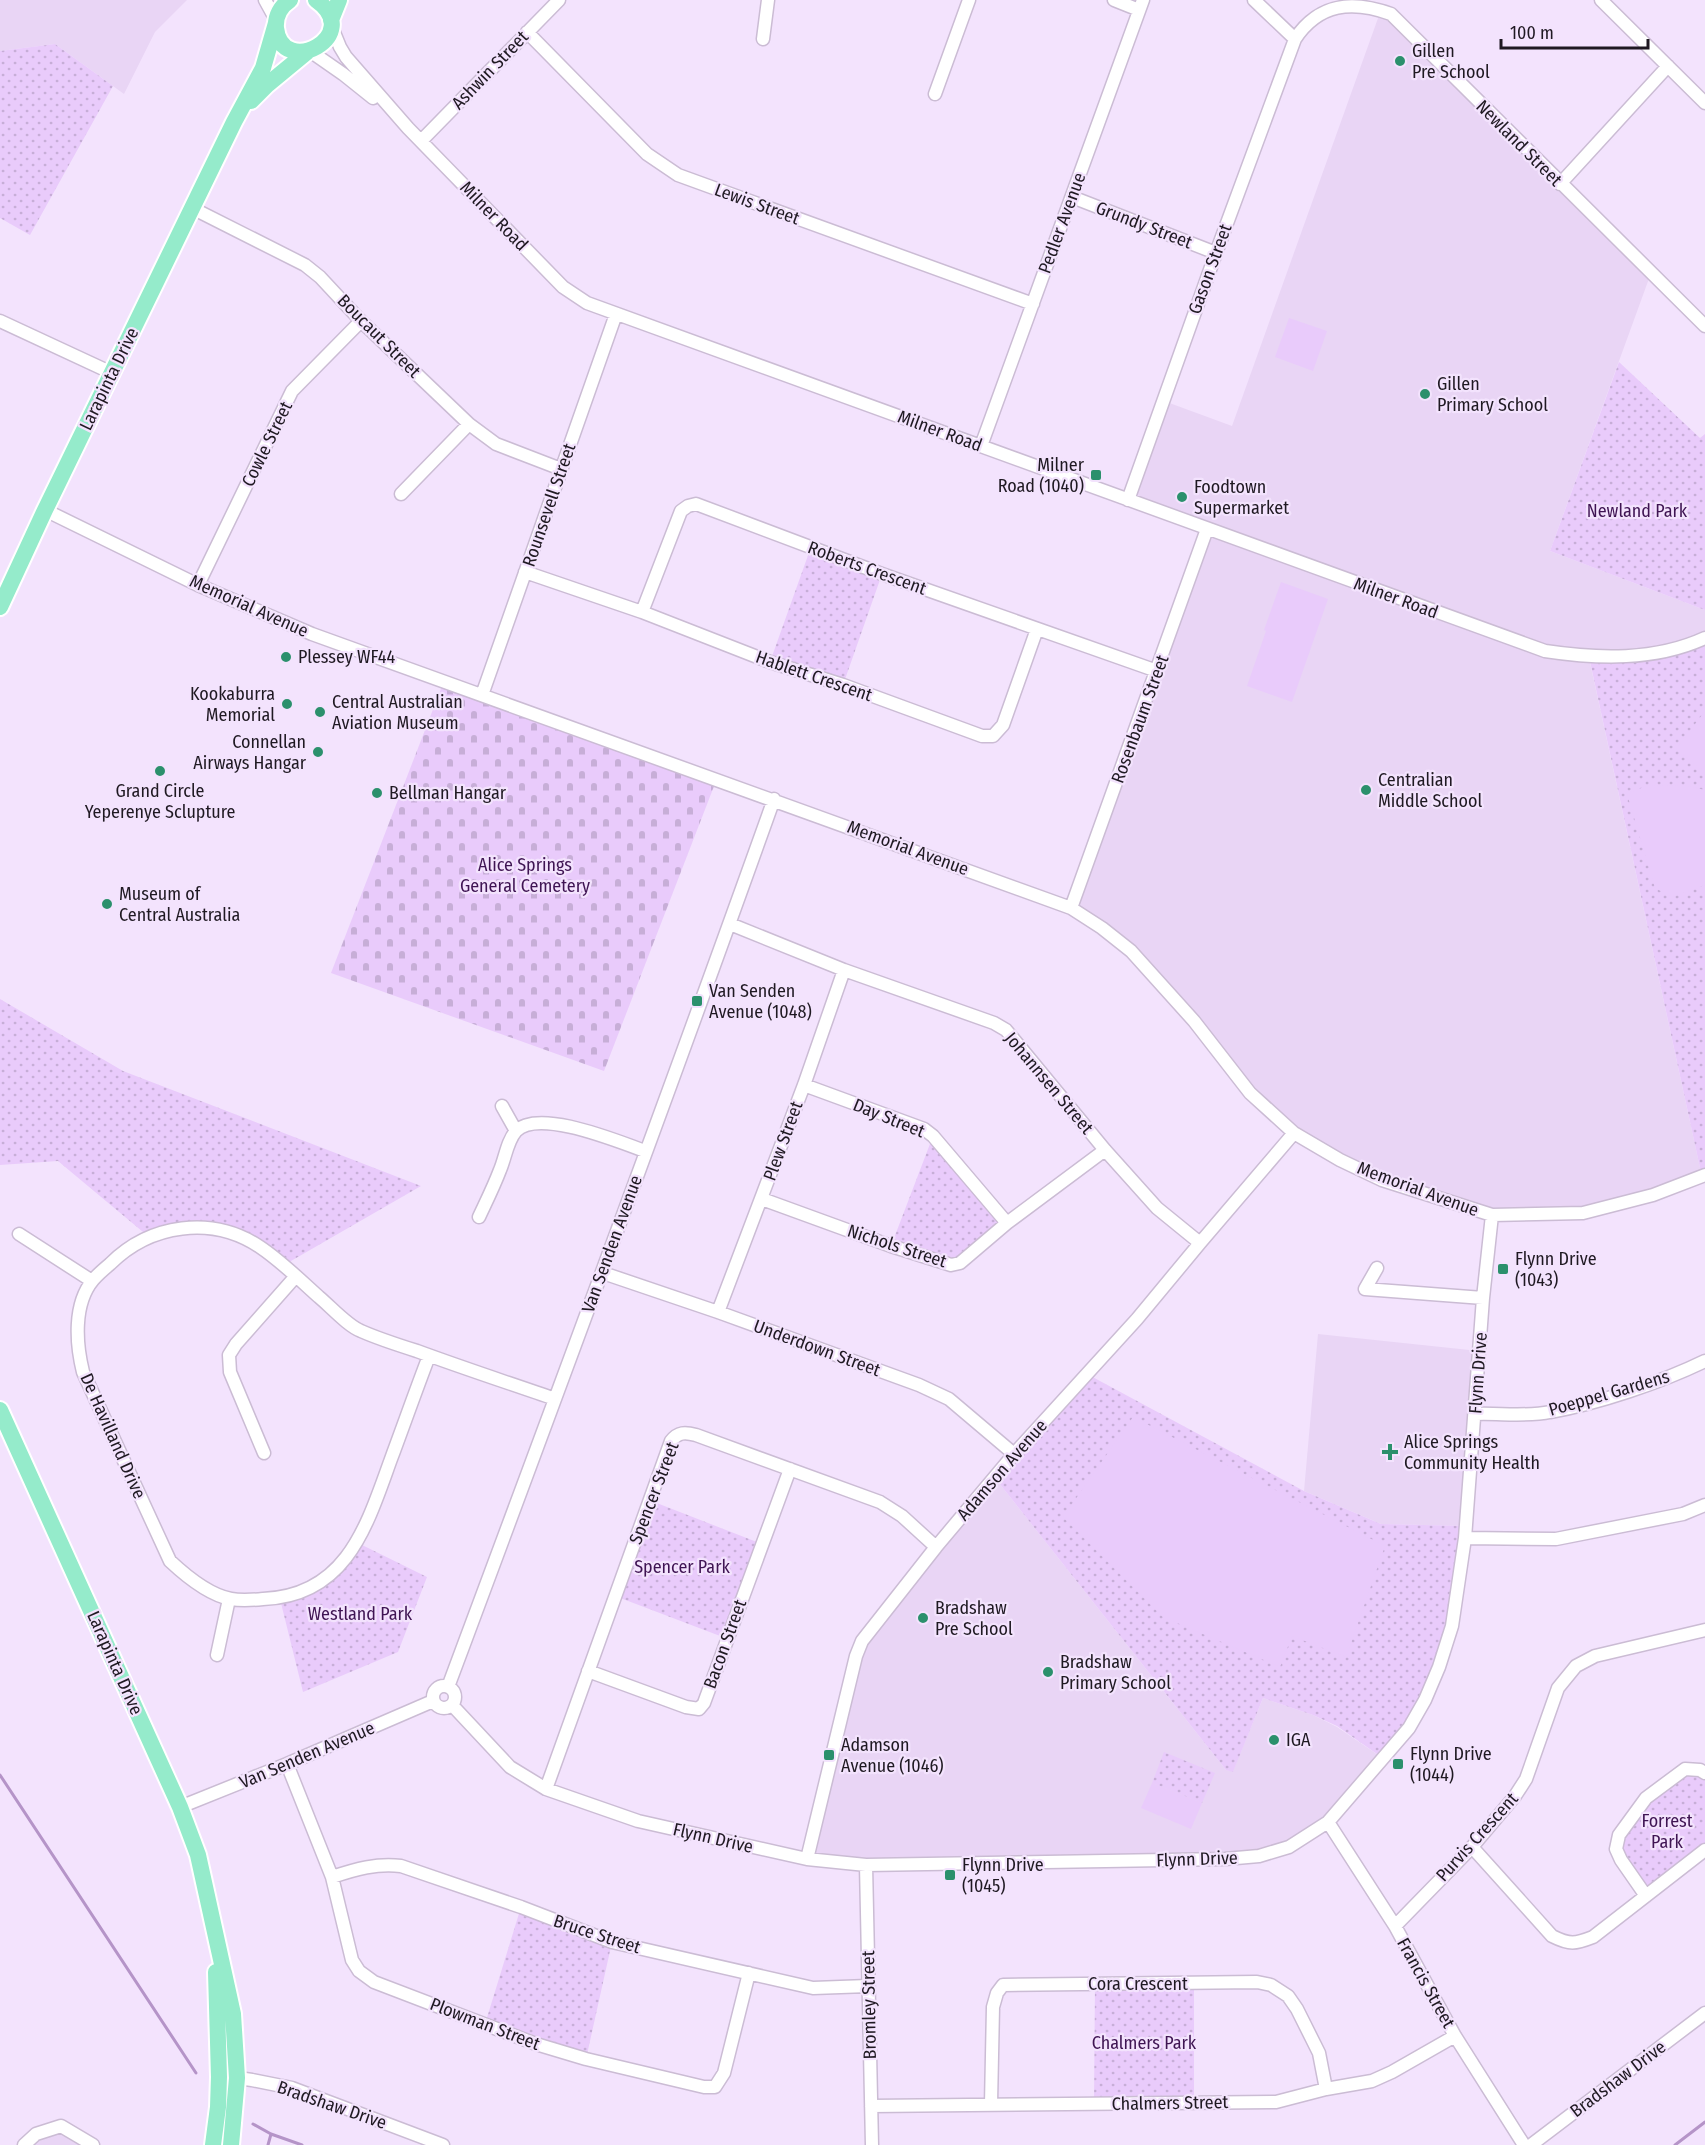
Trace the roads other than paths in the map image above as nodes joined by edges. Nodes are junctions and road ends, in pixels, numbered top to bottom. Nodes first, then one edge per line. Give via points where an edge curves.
1 (265, 0) edge
2 (290, 0) edge
3 (316, 0) edge
4 (339, 0) edge
5 (559, 0) edge
6 (768, 0) edge
7 (969, 0) edge
8 (1114, 0) edge
9 (1254, 0) edge
10 (1601, 0) edge
11 (1141, 5) edge
12 (276, 22) junction
13 (331, 22) junction
14 (527, 32) junction
15 (763, 39) dead end
16 (1295, 39) junction
17 (308, 52) junction
18 (1668, 66) junction
19 (935, 94) dead end
20 (1705, 103) edge
21 (408, 128) junction
22 (421, 141) junction
23 (220, 151) junction
24 (1560, 184) junction
25 (1072, 197) junction
26 (192, 208) junction
27 (1216, 252) junction
28 (1033, 304) junction
29 (616, 314) junction
30 (0, 321) edge
31 (361, 321) junction
32 (1705, 326) edge
33 (112, 373) junction
34 (469, 424) junction
35 (981, 446) junction
36 (561, 469) junction
37 (401, 494) dead end
38 (1128, 501) junction
39 (45, 510) junction
40 (1207, 529) junction
41 (525, 572) junction
42 (198, 585) junction
43 (0, 607) edge
44 (642, 612) junction
45 (1037, 629) junction
46 (1705, 638) edge
47 (1157, 671) junction
48 (482, 695) junction
49 (774, 799) junction
50 (1071, 908) junction
51 (730, 924) junction
52 (844, 970) junction
53 (804, 1085) junction
54 (502, 1106) dead end
55 (516, 1131) junction
56 (1294, 1133) junction
57 (1105, 1150) junction
58 (645, 1151) junction
59 (1705, 1175) edge
60 (762, 1199) junction
61 (1492, 1215) junction
62 (479, 1217) dead end
63 (1007, 1223) junction
64 (19, 1234) dead end
65 (1200, 1243) junction
66 (1377, 1268) dead end
67 (603, 1273) junction
68 (296, 1276) junction
69 (92, 1281) junction
70 (1483, 1298) junction
71 (718, 1312) junction
72 (429, 1356) junction
73 (1705, 1361) edge
74 (555, 1399) junction
75 (0, 1410) edge
76 (1476, 1414) junction
77 (264, 1453) dead end
78 (1014, 1454) junction
79 (790, 1469) junction
80 (1705, 1505) edge
81 (1465, 1538) junction
82 (936, 1547) junction
83 (228, 1599) junction
84 (1705, 1630) edge
85 (217, 1655) dead end
86 (588, 1671) junction
87 (448, 1687) junction
88 (433, 1701) junction
89 (452, 1705) junction
90 (287, 1764) junction
91 (1705, 1773) edge
92 (546, 1789) junction
93 (180, 1807) junction
94 (1328, 1822) junction
95 (1472, 1847) junction
96 (1705, 1850) edge
97 (807, 1859) junction
98 (866, 1865) junction
99 (332, 1877) junction
100 (1646, 1896) junction
101 (214, 1922) junction
102 (1395, 1926) junction
103 (749, 1974) junction
104 (868, 1986) junction
105 (1705, 2013) edge
106 (1455, 2036) junction
107 (219, 2077) junction
108 (237, 2078) junction
109 (1326, 2089) junction
110 (991, 2104) junction
111 (871, 2106) junction
112 (24, 2145) edge
113 (93, 2145) edge
114 (213, 2145) edge
115 (231, 2145) edge
116 (443, 2145) edge
117 (872, 2145) edge
118 (1524, 2145) edge
119 (1531, 2145) edge

1 - 12 street
2 - 12 main road, Larapinta Drive
3 - 13 main road via 324,6
4 - 13 main road
5 - 14 street, Ashwin Street
6 - 15 street
7 - 19 street
8 - 11 street
9 - 16 street
10 - 18 street
11 - 25 street, Pedler Avenue
12 - 17 main road via 286,46
12 - 23 main road, Larapinta Drive via 263,68
13 - 17 main road, Larapinta Drive via 324,43
13 - 21 street, Milner Road via 346,57
14 - 22 street, Ashwin Street
14 - 28 street, Lewis Street via 647,154 678,175
16 - 24 street, Newland Street via 1304,24 1331,4 1364,1 1382,7
16 - 27 street, Gason Street
17 - 21 street, Milner Road via 351,80
17 - 23 main road, Larapinta Drive via 253,99
18 - 20 street
18 - 24 street
21 - 22 street, Milner Road
22 - 29 street, Milner Road via 563,287 587,303
23 - 26 main road, Larapinta Drive
24 - 32 street, Newland Street
25 - 27 street, Grundy Street
25 - 28 street, Pedler Avenue
26 - 31 street, Boucaut Street via 305,266
26 - 33 main road, Larapinta Drive
27 - 38 street, Gason Street
28 - 35 street, Pedler Avenue
29 - 35 street, Milner Road
29 - 36 street, Rounsevell Street
30 - 33 street
31 - 34 street, Boucaut Street
31 - 42 street, Cowle Street via 292,391
33 - 39 main road, Larapinta Drive
34 - 36 street, Boucaut Street via 496,444
34 - 37 street
35 - 38 street, Milner Road
36 - 41 street, Rounsevell Street
38 - 40 street, Milner Road
39 - 42 street, Memorial Avenue
39 - 43 main road, Larapinta Drive
40 - 46 street, Milner Road via 1545,651 1619,657 1656,653
40 - 47 street, Rosenbaum Street
41 - 44 street, Hablett Crescent
41 - 48 street, Rounsevell Street
42 - 48 street, Memorial Avenue via 312,634
44 - 45 street, Roberts Crescent via 681,511 696,504
44 - 45 street, Hablett Crescent via 770,662 982,736 993,736 1003,725
45 - 47 street, Roberts Crescent
47 - 50 street, Rosenbaum Street
48 - 49 street, Memorial Avenue
49 - 50 street, Memorial Avenue
49 - 51 street, Van Senden Avenue
50 - 56 street, Memorial Avenue via 1131,951 1194,1020 1250,1093
51 - 52 street, Johannsen Street
51 - 58 street, Van Senden Avenue
52 - 53 street, Plew Street
52 - 57 street, Johannsen Street via 1006,1030
53 - 60 street, Plew Street
53 - 63 street, Day Street via 933,1136
54 - 55 street
55 - 58 street via 528,1125 548,1124 582,1128
55 - 62 street
56 - 61 street, Memorial Avenue via 1382,1180
56 - 65 street, Adamson Avenue
57 - 63 street, Nichols Street
57 - 65 street, Johannsen Street via 1157,1208
58 - 67 street, Van Senden Avenue
59 - 61 street, Memorial Avenue via 1653,1195 1583,1213
60 - 63 street, Nichols Street via 951,1265 960,1263
60 - 71 street, Plew Street
61 - 70 street, Flynn Drive
64 - 69 street
65 - 78 street, Adamson Avenue
66 - 70 street via 1365,1289
67 - 71 street, Underdown Street
67 - 74 street, Van Senden Avenue
68 - 69 street, De Havilland Drive via 259,1246 236,1234 190,1227 149,1237 115,1259
68 - 72 street, De Havilland Drive via 358,1330
68 - 77 street via 229,1355 230,1372
69 - 83 street, De Havilland Drive via 81,1305 78,1324 77,1347 83,1372 170,1561 184,1575
70 - 76 street, Flynn Drive
71 - 78 street, Underdown Street via 949,1399
72 - 74 street, De Havilland Drive
72 - 83 street, De Havilland Drive via 371,1513 358,1543 344,1560 325,1580 304,1592 280,1599
73 - 76 street, Poeppel Gardens via 1607,1398 1549,1413
74 - 87 street, Van Senden Avenue
75 - 93 main road, Larapinta Drive
76 - 81 street, Flynn Drive
78 - 82 street, Adamson Avenue
79 - 82 street, Spencer Street via 880,1502
79 - 86 street, Spencer Street via 696,1435 676,1435
79 - 86 street, Bacon Street via 699,1709
80 - 81 street via 1683,1514 1556,1539
81 - 94 street, Flynn Drive via 1452,1626 1425,1700 1409,1728
82 - 97 street, Adamson Avenue via 859,1648
83 - 85 street
84 - 95 street, Purvis Crescent via 1595,1656 1576,1666 1558,1688 1526,1779
86 - 92 street, Spencer Street
87 - 88 street via 435,1690
87 - 89 street via 455,1696
88 - 89 street via 443,1709
88 - 90 street, Van Senden Avenue
89 - 92 street, Flynn Drive via 510,1767
90 - 93 street, Van Senden Avenue
90 - 99 street, Plowman Street
91 - 100 street via 1685,1769 1646,1798 1619,1835 1616,1849
92 - 97 street, Flynn Drive via 638,1821
93 - 101 main road, Larapinta Drive via 198,1856
94 - 98 street, Flynn Drive via 1289,1847 1259,1856
94 - 102 street, Francis Street
95 - 100 street via 1552,1936 1564,1942 1576,1944 1593,1937
95 - 102 street, Purvis Crescent
96 - 100 street
97 - 98 street, Flynn Drive
98 - 104 street, Bromley Street
99 - 103 street, Bruce Street via 359,1868 401,1866 612,1942
99 - 103 street, Plowman Street via 352,1960 374,1983 536,2044 704,2087 715,2087 724,2073
101 - 107 main road, Larapinta Drive
101 - 108 main road, Larapinta Drive via 233,2013
102 - 106 street, Francis Street
103 - 104 street, Bruce Street via 813,1988
104 - 111 street, Bromley Street
105 - 119 street, Bradshaw Drive
106 - 109 street, Chalmers Street via 1372,2081
106 - 118 street, Francis Street
107 - 108 street, Bradshaw Drive
107 - 114 main road, Larapinta Drive
108 - 115 main road, Larapinta Drive
108 - 116 street, Bradshaw Drive via 292,2088
109 - 110 street, Chalmers Street via 1276,2102
109 - 110 street, Cora Crescent via 1319,2054 1297,2009 1288,1996 1271,1985 1004,1985 993,2007
110 - 111 street, Chalmers Street
111 - 117 street, Bromley Street
112 - 113 street via 36,2133 61,2126

